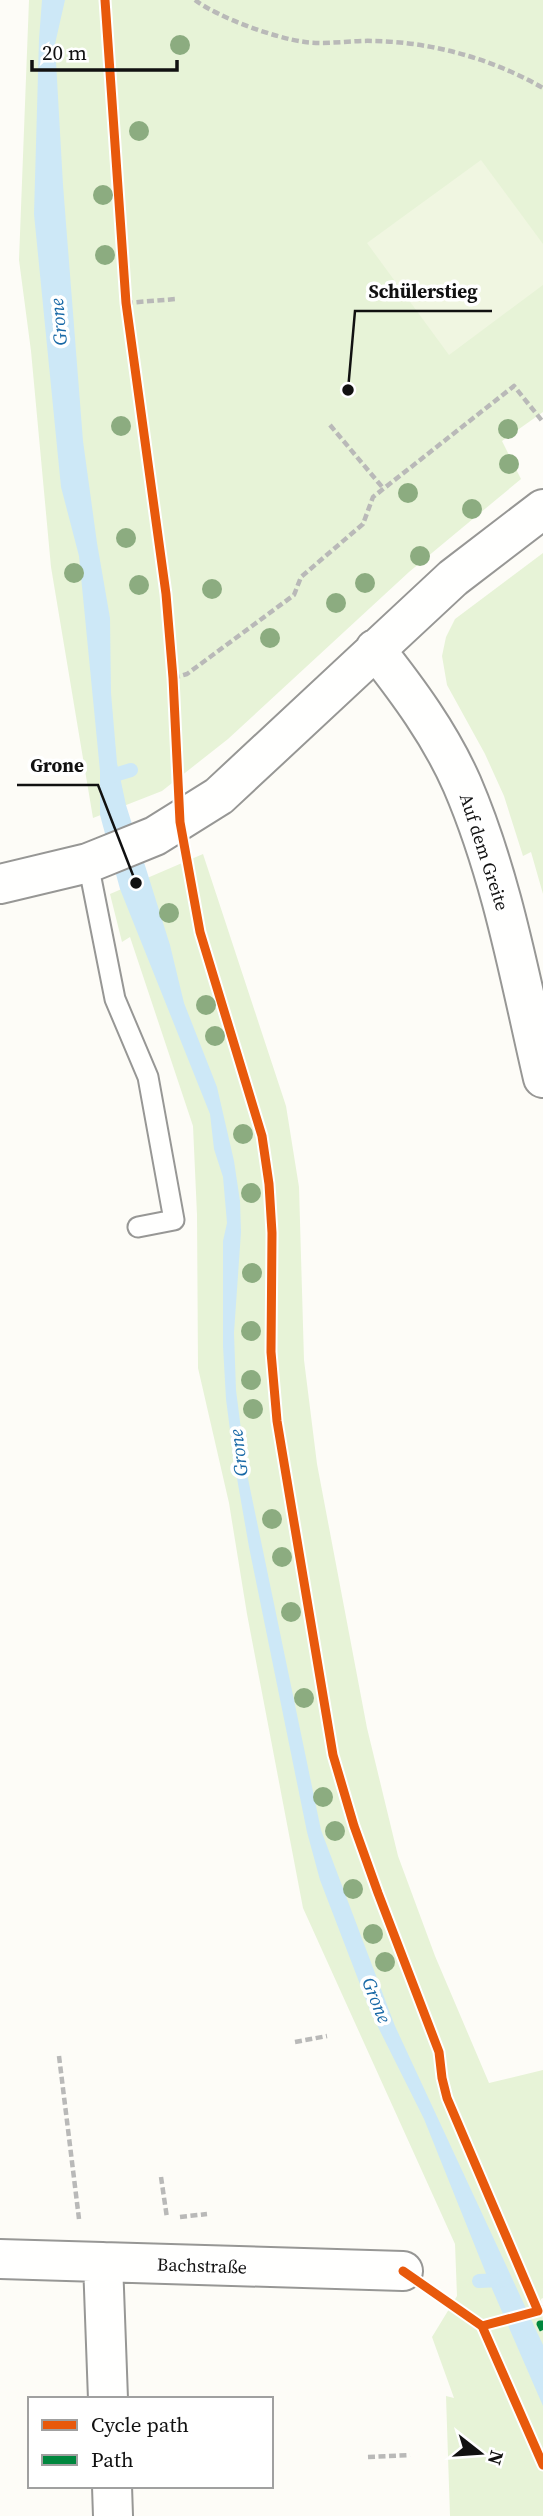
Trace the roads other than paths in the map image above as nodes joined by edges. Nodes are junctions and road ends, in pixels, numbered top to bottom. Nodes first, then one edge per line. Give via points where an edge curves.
1 (543, 509) edge
2 (375, 649) junction
3 (96, 860) junction
4 (0, 884) edge
5 (543, 1078) edge
6 (138, 1227) dead end
7 (0, 2259) edge
8 (94, 2262) junction
9 (404, 2271) dead end
10 (108, 2397) edge
11 (112, 2488) edge
12 (113, 2516) edge

1 - 2 street via 453,578
2 - 3 street via 219,796 155,836
2 - 5 street, Auf dem Greite via 418,704 461,782 494,870
3 - 4 street
3 - 6 lane via 115,999 148,1077 174,1220
7 - 8 street, Bachstraße
8 - 9 street, Bachstraße
8 - 10 street
11 - 12 street

